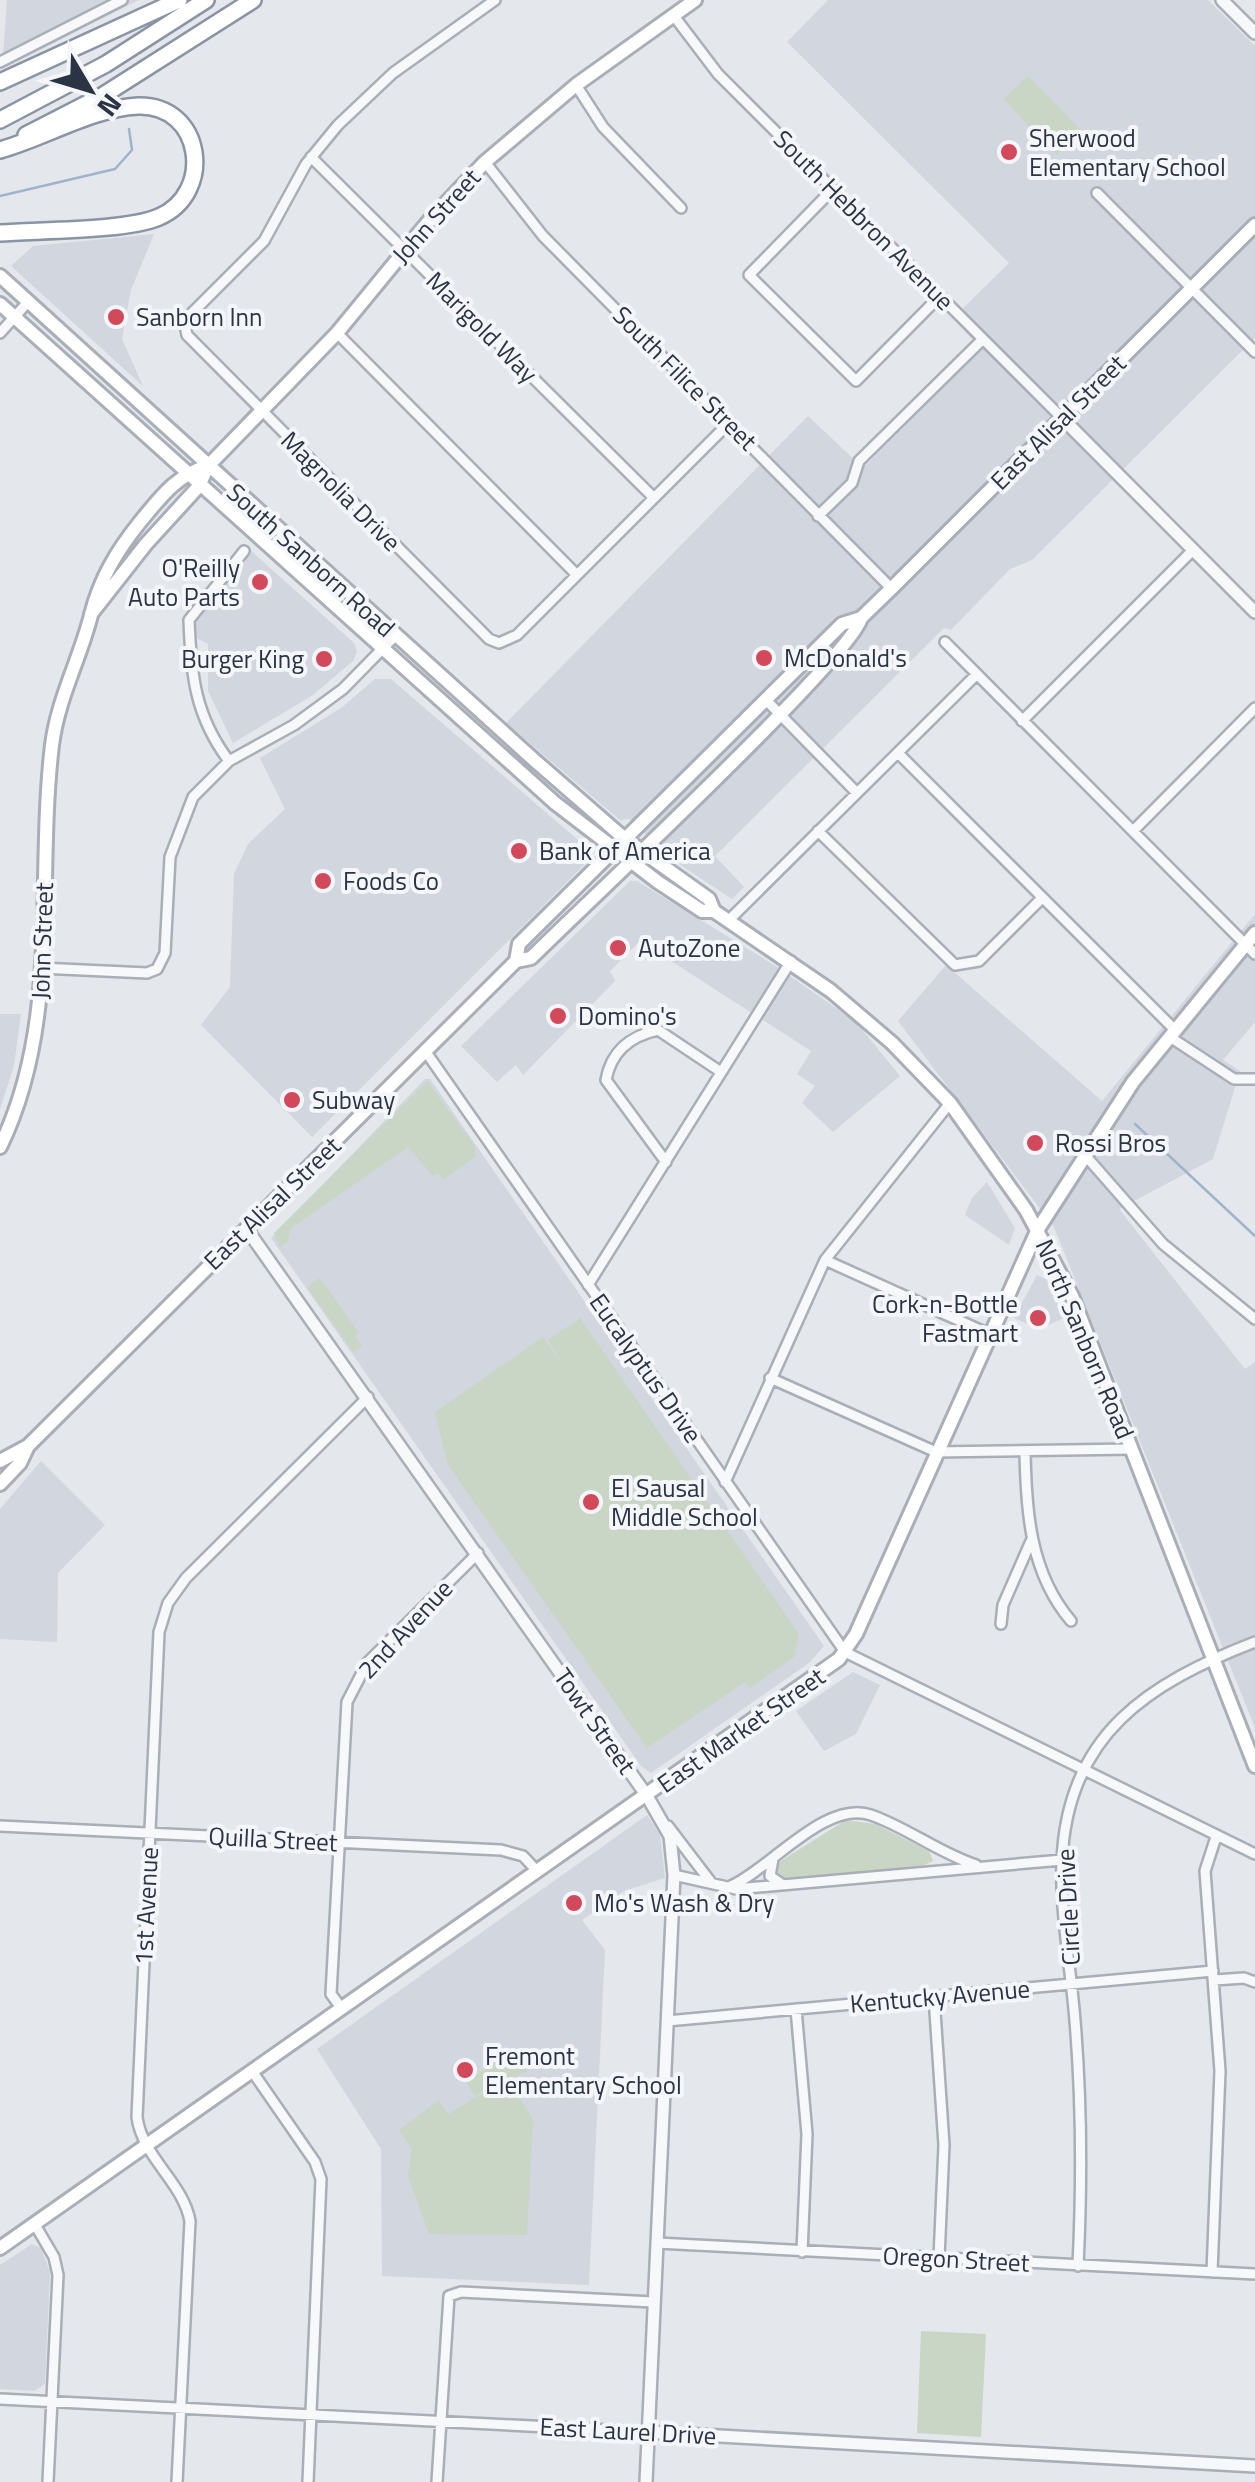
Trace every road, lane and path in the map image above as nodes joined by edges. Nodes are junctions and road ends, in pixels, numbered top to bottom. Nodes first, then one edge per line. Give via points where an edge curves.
1 (122, 0) edge
2 (179, 0) edge
3 (206, 0) edge
4 (253, 0) edge
5 (495, 0) edge
6 (695, 0) edge
7 (1222, 0) edge
8 (674, 16) junction
9 (1255, 33) edge
10 (0, 62) edge
11 (0, 82) edge
12 (576, 85) junction
13 (0, 120) edge
14 (0, 149) edge
15 (311, 156) junction
16 (485, 162) junction
17 (834, 188) junction
18 (1097, 194) dead end
19 (682, 208) dead end
20 (1255, 225) edge
21 (0, 232) edge
22 (405, 249) junction
23 (0, 276) edge
24 (1192, 288) junction
25 (940, 296) junction
26 (27, 303) junction
27 (0, 304) edge
28 (14, 318) junction
29 (0, 333) edge
30 (336, 333) junction
31 (982, 339) junction
32 (1255, 352) edge
33 (262, 411) junction
34 (1062, 418) junction
35 (730, 422) junction
36 (208, 466) junction
37 (184, 473) junction
38 (199, 486) junction
39 (653, 497) junction
40 (818, 516) junction
41 (1194, 550) junction
42 (244, 551) dead end
43 (576, 574) junction
44 (891, 588) junction
45 (1255, 612) edge
46 (92, 614) junction
47 (861, 618) junction
48 (395, 636) junction
49 (945, 642) dead end
50 (383, 650) junction
51 (976, 675) junction
52 (766, 700) junction
53 (1255, 708) edge
54 (778, 714) junction
55 (1022, 721) junction
56 (898, 753) junction
57 (229, 760) junction
58 (857, 793) junction
59 (818, 831) junction
60 (1133, 831) junction
61 (625, 839) junction
62 (614, 850) junction
63 (641, 851) junction
64 (630, 862) junction
65 (1041, 899) junction
66 (714, 911) junction
67 (728, 921) junction
68 (1255, 932) edge
69 (1250, 949) edge
70 (516, 961) junction
71 (791, 962) junction
72 (40, 968) junction
73 (1173, 1034) junction
74 (426, 1052) junction
75 (722, 1072) junction
76 (1255, 1079) edge
77 (950, 1103) junction
78 (0, 1147) edge
79 (1084, 1154) junction
80 (666, 1162) junction
81 (246, 1228) junction
82 (1038, 1229) junction
83 (825, 1260) junction
84 (588, 1284) junction
85 (1255, 1319) edge
86 (989, 1334) junction
87 (770, 1378) junction
88 (368, 1397) junction
89 (28, 1446) junction
90 (1132, 1449) junction
91 (1024, 1451) junction
92 (936, 1452) junction
93 (0, 1462) edge
94 (20, 1463) junction
95 (725, 1482) junction
96 (0, 1484) edge
97 (0, 1494) edge
98 (1032, 1541) junction
99 (478, 1553) junction
100 (1070, 1621) dead end
101 (1002, 1624) dead end
102 (1255, 1642) edge
103 (845, 1652) junction
104 (1213, 1658) junction
105 (1255, 1766) edge
106 (1085, 1773) junction
107 (647, 1796) junction
108 (658, 1813) junction
109 (0, 1826) edge
110 (150, 1834) junction
111 (1216, 1836) junction
112 (338, 1842) junction
113 (928, 1844) junction
114 (1255, 1854) edge
115 (775, 1857) junction
116 (1062, 1860) junction
117 (984, 1866) junction
118 (538, 1872) junction
119 (921, 1873) junction
120 (674, 1875) junction
121 (712, 1884) junction
122 (783, 1885) junction
123 (726, 1888) junction
124 (1214, 1976) junction
125 (1255, 1982) edge
126 (1072, 1984) junction
127 (934, 1996) junction
128 (342, 2009) junction
129 (796, 2009) junction
130 (667, 2021) junction
131 (252, 2071) junction
132 (146, 2145) junction
133 (34, 2224) junction
134 (657, 2243) junction
135 (0, 2248) edge
136 (802, 2252) junction
137 (939, 2258) junction
138 (1078, 2266) junction
139 (1212, 2272) junction
140 (1255, 2274) edge
141 (653, 2302) junction
142 (0, 2399) edge
143 (52, 2401) junction
144 (181, 2408) junction
145 (311, 2414) junction
146 (440, 2422) junction
147 (648, 2432) junction
148 (1255, 2466) edge
149 (48, 2482) edge
150 (177, 2482) edge
151 (308, 2482) edge
152 (437, 2482) edge
153 (646, 2482) edge

1 - 10 street
2 - 11 highway
3 - 13 highway
4 - 14 highway via 102,96
5 - 15 street via 393,73
6 - 8 main road, John Street
7 - 9 street
8 - 12 main road, John Street
8 - 17 street, South Hebbron Avenue via 711,66
12 - 16 main road, John Street
12 - 19 street via 604,126
14 - 21 highway via 144,106 180,124 193,142 196,163 182,201 152,220
15 - 22 street, Marigold Way
15 - 33 street, Magnolia Drive via 264,241 185,325 190,339
16 - 22 main road, John Street
16 - 35 street, South Filice Street via 543,236
17 - 25 street, South Hebbron Avenue
17 - 25 street via 749,275 856,381
18 - 24 street
20 - 24 main road, East Alisal Street
22 - 30 main road, John Street
22 - 39 street, Marigold Way
23 - 26 main road, South Sanborn Road
24 - 32 street
24 - 34 main road, East Alisal Street
25 - 31 street, South Hebbron Avenue
26 - 28 street
26 - 36 main road, South Sanborn Road
27 - 28 main road, South Sanborn Road
28 - 29 street
28 - 37 main road, South Sanborn Road
30 - 33 main road, John Street
30 - 43 street
31 - 34 street, South Hebbron Avenue
31 - 40 street via 859,461 852,482
33 - 36 main road, John Street
33 - 43 street, Magnolia Drive via 489,638 504,643 517,635
34 - 41 street
34 - 44 main road, East Alisal Street
35 - 39 street
35 - 40 street, South Filice Street
36 - 37 main road, John Street
36 - 38 main road, John Street
36 - 48 main road, South Sanborn Road
37 - 38 main road, South Sanborn Road
37 - 46 main road, John Street via 112,560
38 - 46 main road, John Street
38 - 50 main road, South Sanborn Road
39 - 43 street
40 - 44 street, South Filice Street
41 - 45 street
41 - 55 street
42 - 57 street via 188,620 196,701
44 - 47 main road, East Alisal Street
46 - 72 main road, John Street via 52,744
47 - 52 main road, East Alisal Street via 842,624
47 - 54 main road, East Alisal Street via 853,637
48 - 50 street
48 - 61 main road, South Sanborn Road
49 - 51 street
50 - 57 street via 326,702
50 - 62 main road, South Sanborn Road
51 - 55 street
51 - 56 street
52 - 54 street
52 - 61 main road, East Alisal Street
53 - 60 street
54 - 58 street
54 - 63 main road, East Alisal Street
55 - 60 street
56 - 58 street
56 - 65 street
57 - 72 street via 198,791 177,829 160,965 147,973
58 - 59 street
59 - 65 street via 955,965 979,961
59 - 67 street
60 - 69 street
61 - 62 main road, East Alisal Street
61 - 63 main road, North Sanborn Road
62 - 64 main road, North Sanborn Road
62 - 70 main road, East Alisal Street via 519,944
63 - 64 main road, East Alisal Street
63 - 66 main road, North Sanborn Road via 708,899
64 - 66 main road, North Sanborn Road via 702,911
64 - 70 main road, East Alisal Street via 531,958
65 - 73 street
66 - 67 main road, North Sanborn Road
67 - 71 main road, North Sanborn Road
68 - 69 main road, East Market Street
69 - 73 main road, East Market Street
70 - 74 main road, East Alisal Street
71 - 75 street
71 - 77 main road, North Sanborn Road via 860,1014
72 - 78 main road, John Street via 31,1068
73 - 76 street via 1234,1079
73 - 79 main road, East Market Street
74 - 81 main road, East Alisal Street
74 - 84 street, Eucalyptus Drive
75 - 80 street
75 - 80 street via 658,1030 636,1035 609,1062 606,1080
77 - 82 main road, North Sanborn Road
77 - 83 street
79 - 82 main road, East Market Street
79 - 85 street via 1163,1244
80 - 84 street
81 - 88 street, Towt Street
81 - 89 main road, East Alisal Street
82 - 86 main road, East Market Street
82 - 90 main road, North Sanborn Road
83 - 86 street
83 - 87 street
84 - 95 street, Eucalyptus Drive
86 - 92 main road, East Market Street
87 - 92 street
87 - 95 street
88 - 99 street, Towt Street
88 - 110 street, 1st Avenue via 168,1602 160,1632
89 - 93 main road, East Alisal Street
89 - 94 main road, East Alisal Street
90 - 91 street
90 - 104 main road, North Sanborn Road
91 - 92 street
91 - 98 street
92 - 103 main road, East Market Street
94 - 96 main road, East Alisal Street
94 - 97 main road
95 - 103 street, Eucalyptus Drive
98 - 100 street
98 - 101 street via 1002,1606
99 - 107 street, Towt Street
99 - 112 street, 2nd Avenue via 354,1683 343,1721
102 - 104 street, Circle Drive
103 - 106 street, Eucalyptus Drive
103 - 107 main road, East Market Street
104 - 105 main road, North Sanborn Road
104 - 106 street, Circle Drive via 1139,1700
106 - 111 street, Eucalyptus Drive
106 - 116 street, Circle Drive via 1068,1816
107 - 108 street, Towt Street
107 - 118 main road, East Market Street
108 - 120 street, Towt Street via 672,1842
108 - 121 street
109 - 110 street, Quilla Street
110 - 112 street, Quilla Street
110 - 132 street, 1st Avenue via 136,2110
111 - 114 street, Eucalyptus Drive
111 - 124 street via 1205,1871
112 - 118 street, Quilla Street via 508,1850
112 - 128 street, 2nd Avenue via 331,1994
113 - 115 street via 853,1812 830,1819
113 - 117 street
113 - 119 street via 936,1860
115 - 122 street via 769,1873
115 - 123 street
116 - 117 street
116 - 126 street, Circle Drive
117 - 119 street
118 - 128 main road, East Market Street
119 - 122 street
120 - 121 street
120 - 130 street, Towt Street
121 - 123 street
122 - 123 street
124 - 125 street, Kentucky Avenue
124 - 126 street, Kentucky Avenue
124 - 139 street via 1220,2082
126 - 127 street, Kentucky Avenue
126 - 138 street, Circle Drive via 1084,2136
127 - 129 street, Kentucky Avenue
127 - 137 street via 944,2131
128 - 131 main road, East Market Street
129 - 130 street, Kentucky Avenue
129 - 136 street via 807,2134
130 - 134 street, Towt Street
131 - 132 main road, East Market Street
131 - 145 street via 320,2174
132 - 133 main road, East Market Street
132 - 144 street, 1st Avenue via 190,2221
133 - 135 main road, East Market Street
133 - 143 street via 58,2274
134 - 136 street, Oregon Street
134 - 141 street, Towt Street
136 - 137 street, Oregon Street
137 - 138 street, Oregon Street
138 - 139 street, Oregon Street
139 - 140 street, Oregon Street
141 - 146 street via 450,2296
141 - 147 street, Towt Street
142 - 143 street, East Laurel Drive
143 - 144 street, East Laurel Drive
143 - 149 street
144 - 145 street, East Laurel Drive
144 - 150 street, 1st Avenue
145 - 146 street, East Laurel Drive
145 - 151 street
146 - 147 street, East Laurel Drive
146 - 152 street
147 - 148 street, East Laurel Drive
147 - 153 street, Towt Street

